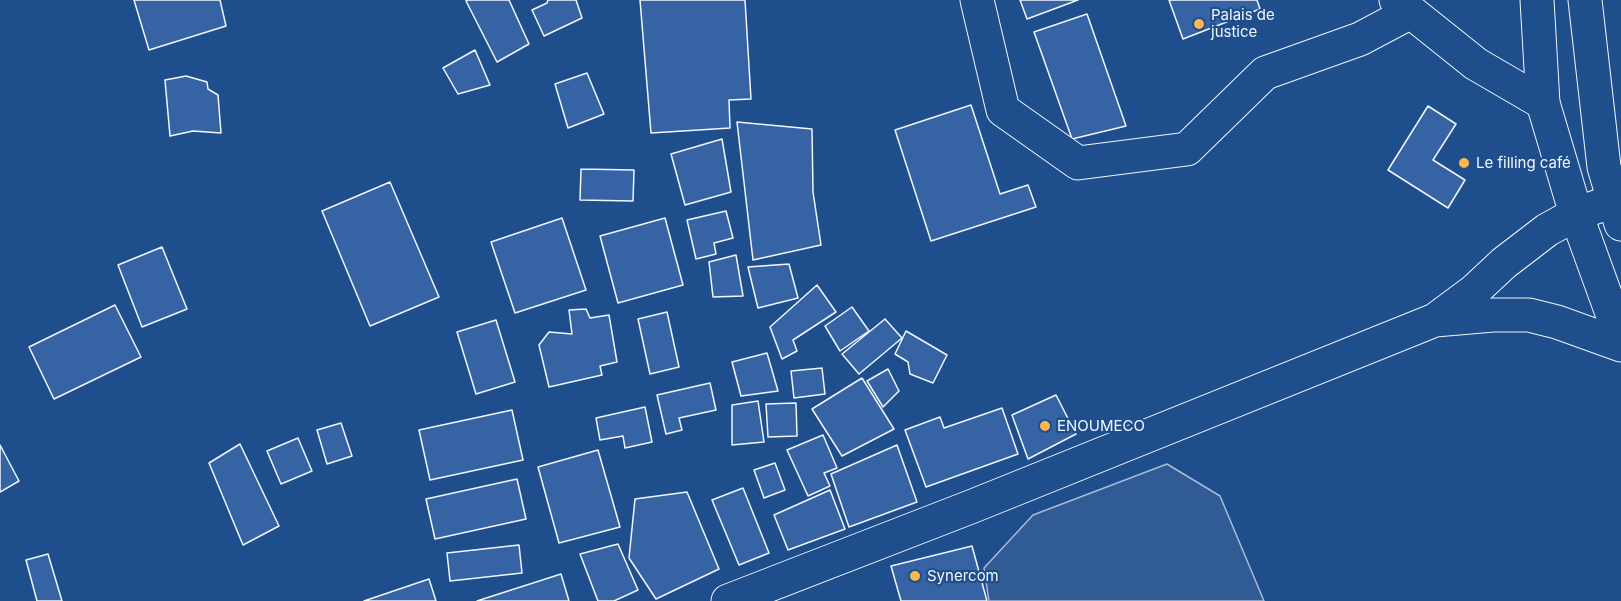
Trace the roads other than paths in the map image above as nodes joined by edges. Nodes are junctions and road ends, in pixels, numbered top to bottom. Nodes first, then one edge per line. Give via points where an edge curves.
1 (977, 0) edge
2 (1537, 0) edge
3 (1585, 0) edge
4 (1404, 6) edge
5 (1543, 103) junction
6 (1613, 163) edge
7 (1617, 213) edge
8 (1576, 214) junction
9 (1435, 320) junction
10 (1621, 338) edge
11 (1621, 345) edge
12 (728, 601) edge

1 - 4 street via 1003,110 1078,163 1187,149 1265,73 1360,39
2 - 5 street
3 - 6 street
4 - 5 street via 1476,64
5 - 8 street
6 - 7 street
7 - 8 street
8 - 9 street via 1547,230
8 - 10 street
9 - 11 street via 1528,315
9 - 12 street

